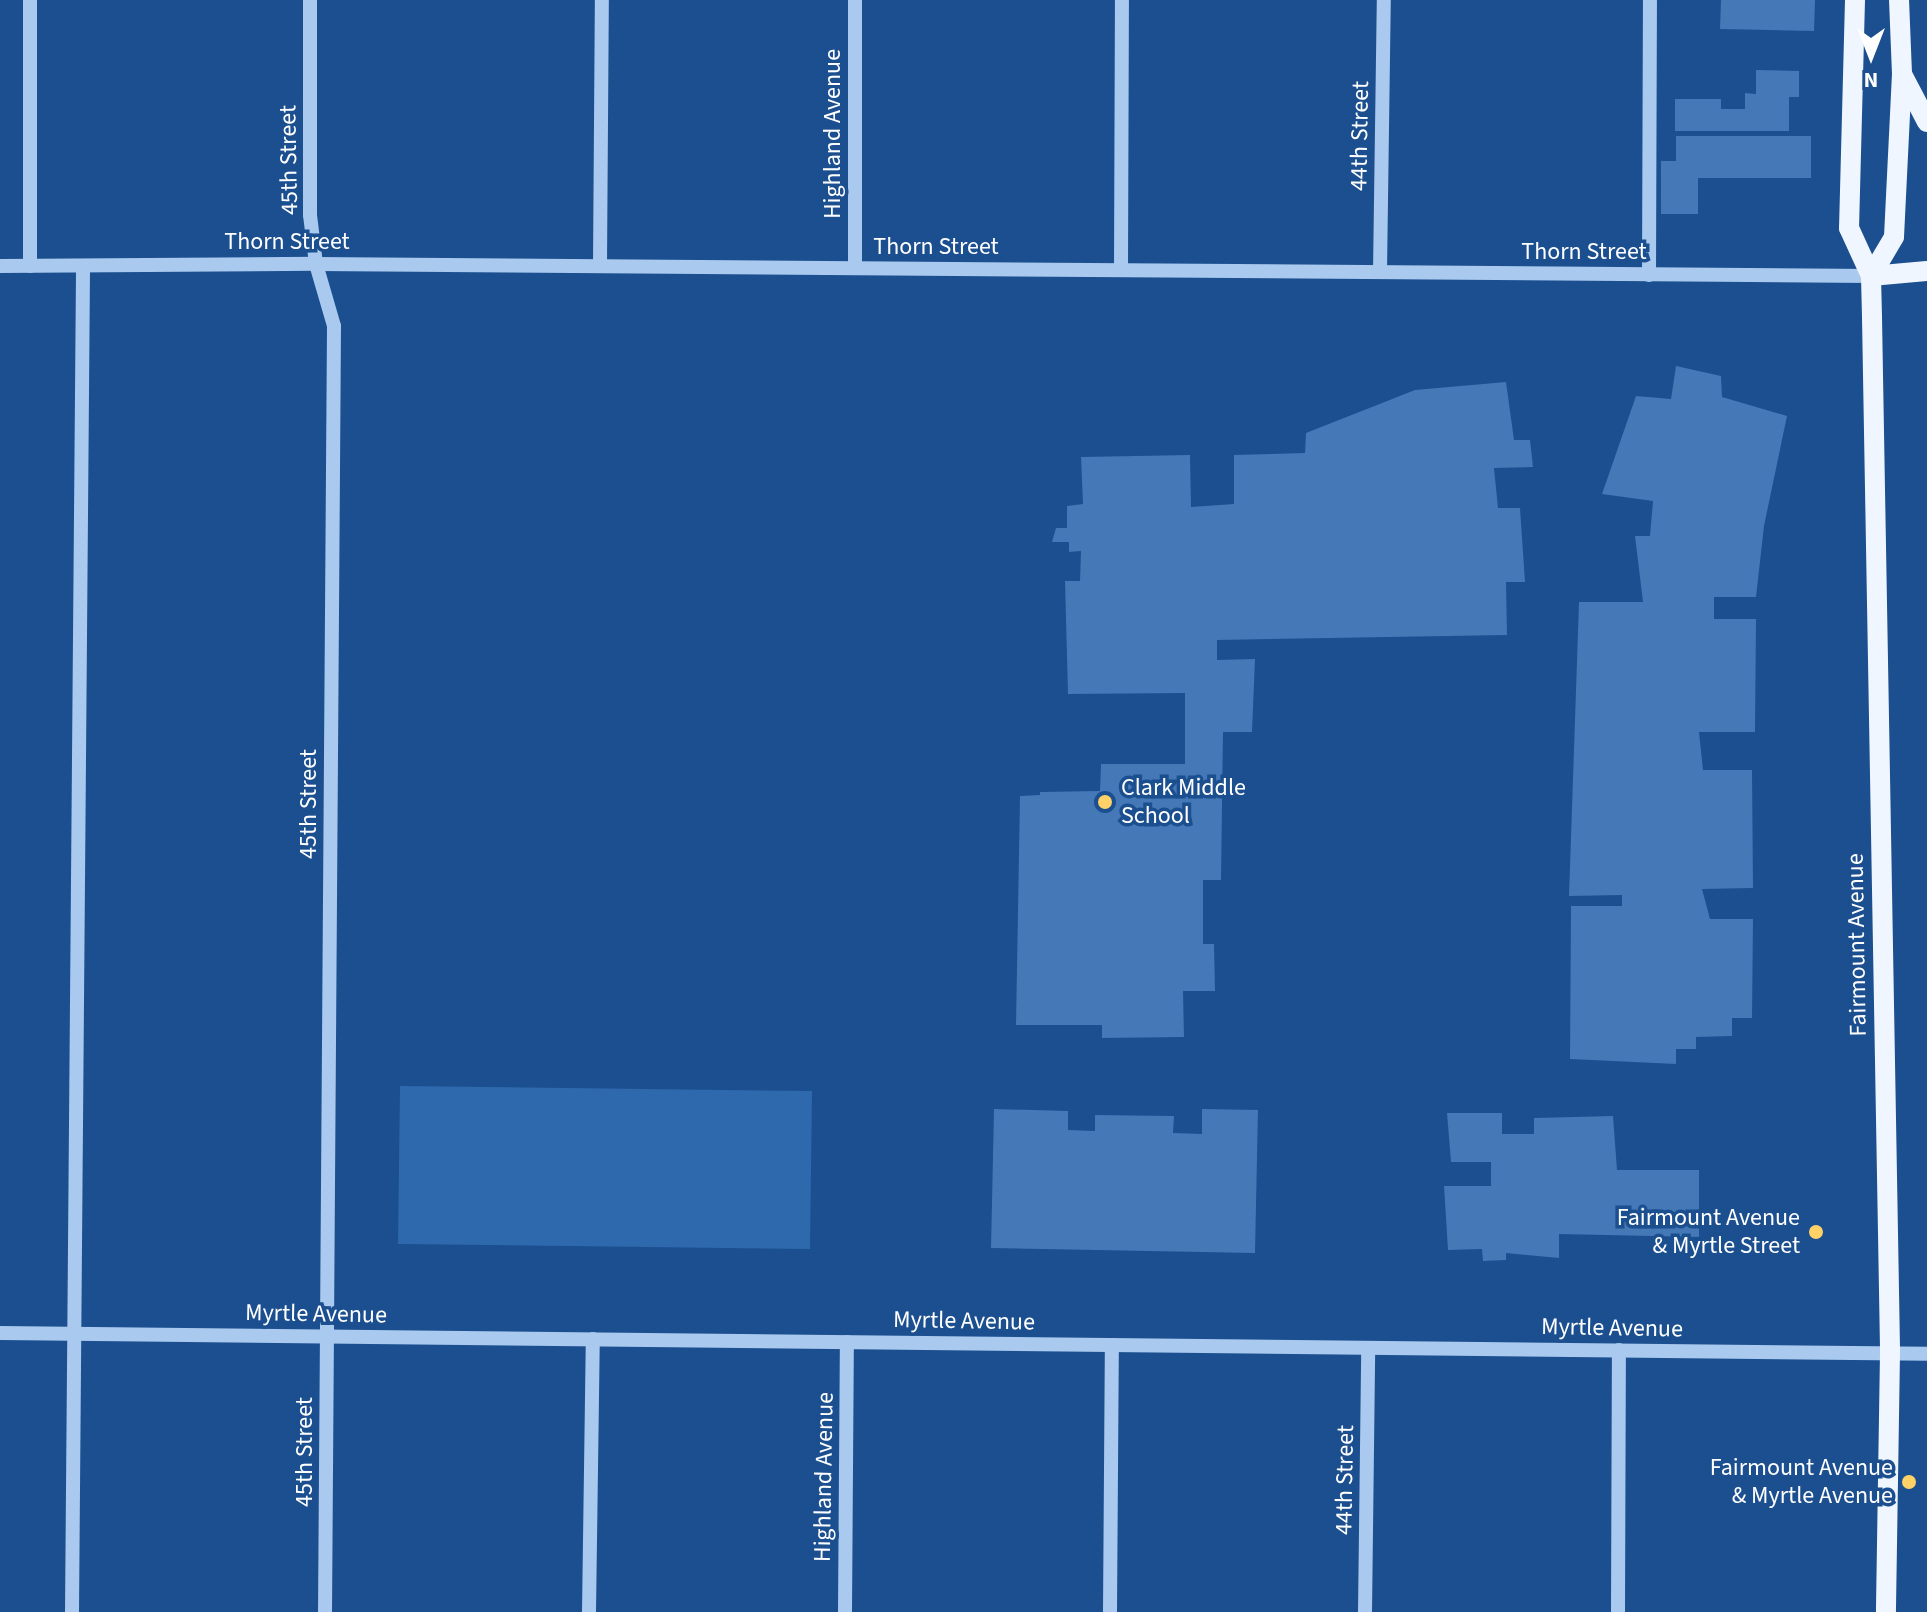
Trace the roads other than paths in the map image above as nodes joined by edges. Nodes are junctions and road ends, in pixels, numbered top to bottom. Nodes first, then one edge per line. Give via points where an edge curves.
1 (30, 0) edge
2 (310, 0) edge
3 (602, 0) edge
4 (855, 0) edge
5 (1122, 0) edge
6 (1384, 0) edge
7 (1650, 0) edge
8 (1855, 0) edge
9 (1899, 0) edge
10 (1902, 74) junction
11 (1927, 122) edge
12 (316, 264) junction
13 (0, 266) edge
14 (30, 266) junction
15 (83, 266) junction
16 (600, 266) junction
17 (855, 268) junction
18 (1121, 270) junction
19 (1927, 271) edge
20 (1380, 272) junction
21 (1649, 275) junction
22 (1871, 276) junction
23 (0, 1333) edge
24 (76, 1333) junction
25 (327, 1336) junction
26 (593, 1339) junction
27 (847, 1342) junction
28 (1112, 1345) junction
29 (1368, 1348) junction
30 (1619, 1350) junction
31 (1890, 1353) junction
32 (1927, 1354) edge
33 (72, 1612) edge
34 (325, 1612) edge
35 (589, 1612) edge
36 (845, 1612) edge
37 (1110, 1612) edge
38 (1365, 1612) edge
39 (1618, 1612) edge
40 (1886, 1612) edge

1 - 14 street
2 - 12 street, 45th Street via 310,215
3 - 16 street
4 - 17 street, Highland Avenue
5 - 18 street
6 - 20 street, 44th Street
7 - 21 street
8 - 22 main road, Fairmount Avenue via 1849,228
9 - 10 main road
10 - 11 main road
10 - 22 main road via 1894,237
12 - 15 street, Thorn Street
12 - 16 street, Thorn Street
12 - 25 street, 45th Street via 334,326
13 - 14 street, Thorn Street
14 - 15 street, Thorn Street
15 - 24 street
16 - 17 street, Thorn Street
17 - 18 street, Thorn Street
18 - 20 street, Thorn Street
19 - 22 main road
20 - 21 street, Thorn Street
21 - 22 street, Thorn Street
22 - 31 main road, Fairmount Avenue
23 - 24 street, Myrtle Avenue
24 - 25 street, Myrtle Avenue
24 - 33 street
25 - 26 street, Myrtle Avenue
25 - 34 street, 45th Street
26 - 27 street, Myrtle Avenue
26 - 35 street
27 - 28 street, Myrtle Avenue
27 - 36 street, Highland Avenue
28 - 29 street, Myrtle Avenue
28 - 37 street
29 - 30 street, Myrtle Avenue
29 - 38 street, 44th Street
30 - 31 street, Myrtle Avenue
30 - 39 street
31 - 32 street, Myrtle Avenue
31 - 40 main road, Fairmount Avenue

